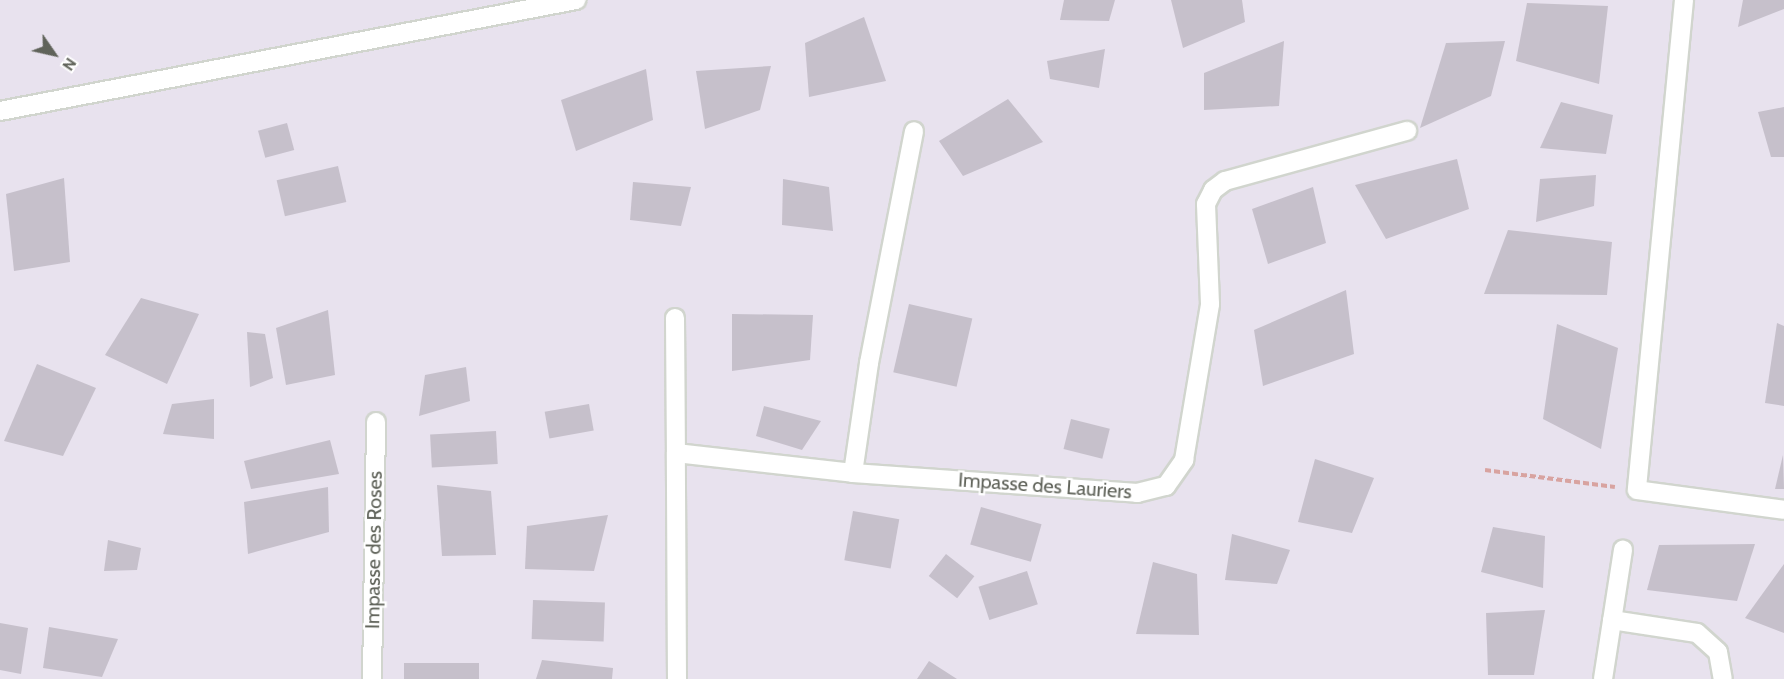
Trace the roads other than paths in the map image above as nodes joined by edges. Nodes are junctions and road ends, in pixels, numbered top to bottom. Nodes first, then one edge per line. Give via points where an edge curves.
1 (576, 0) edge
2 (1684, 0) edge
3 (0, 111) edge
4 (914, 131) dead end
5 (1407, 131) dead end
6 (675, 318) dead end
7 (376, 422) dead end
8 (676, 453) junction
9 (853, 473) junction
10 (1784, 510) edge
11 (1623, 550) dead end
12 (1612, 620) junction
13 (372, 679) edge
14 (677, 679) edge
15 (1603, 679) edge
16 (1723, 679) edge

1 - 3 street
2 - 10 street via 1637,490
4 - 9 street via 869,363
5 - 9 street, Impasse des Lauriers via 1225,181 1213,190 1206,204 1210,304 1184,460 1166,486 1137,493
6 - 8 street
7 - 13 street, Impasse des Roses
8 - 9 street, Impasse des Lauriers
8 - 14 street
11 - 12 street
12 - 15 street
12 - 16 street via 1697,633 1718,652

